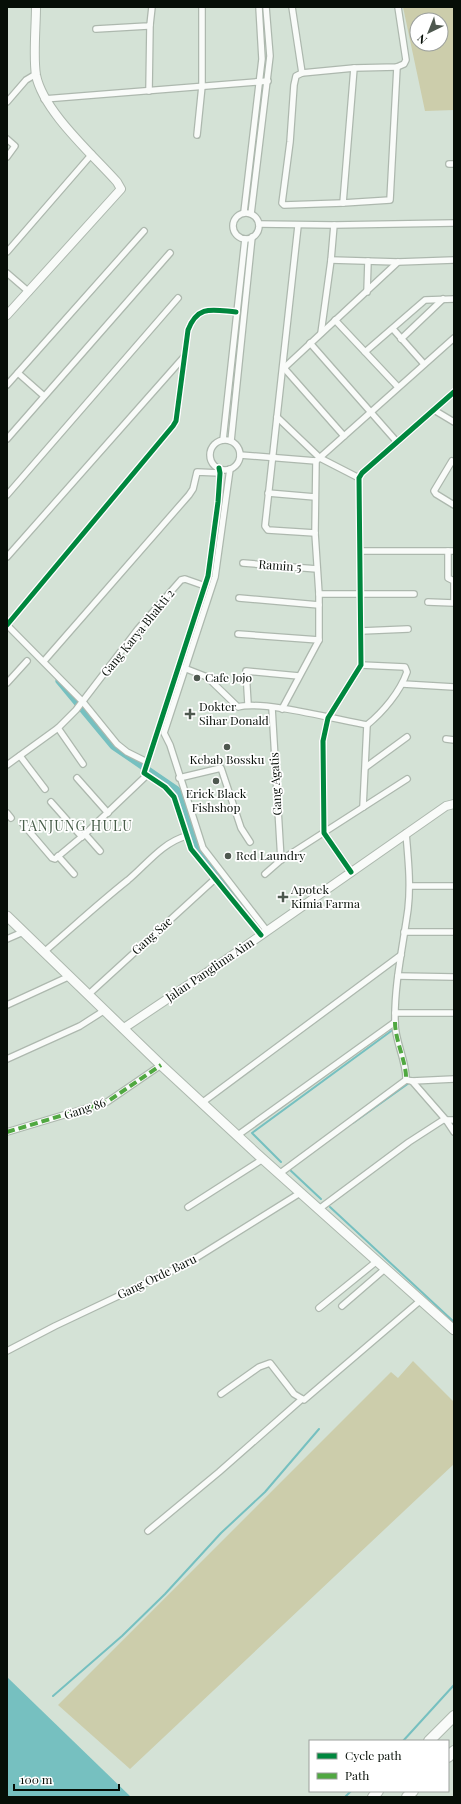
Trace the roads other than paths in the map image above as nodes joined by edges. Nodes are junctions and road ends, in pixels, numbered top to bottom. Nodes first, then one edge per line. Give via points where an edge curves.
1 (36, 7) edge
2 (152, 7) edge
3 (202, 7) edge
4 (259, 7) edge
5 (266, 7) edge
6 (292, 7) edge
7 (398, 7) edge
8 (150, 25) junction
9 (96, 29) dead end
10 (397, 67) junction
11 (354, 68) junction
12 (302, 73) junction
13 (36, 74) junction
14 (261, 80) junction
15 (268, 81) junction
16 (202, 86) junction
17 (149, 91) junction
18 (44, 99) junction
19 (7, 102) edge
20 (197, 135) dead end
21 (7, 139) edge
22 (92, 154) junction
23 (7, 157) edge
24 (343, 202) junction
25 (244, 212) junction
26 (251, 214) junction
27 (454, 223) edge
28 (259, 224) junction
29 (334, 225) junction
30 (298, 226) junction
31 (144, 231) dead end
32 (252, 237) junction
33 (245, 239) junction
34 (7, 252) edge
35 (170, 253) dead end
36 (331, 260) junction
37 (454, 260) edge
38 (368, 261) junction
39 (398, 262) junction
40 (7, 273) edge
41 (29, 292) junction
42 (367, 292) junction
43 (178, 298) dead end
44 (443, 299) junction
45 (454, 299) edge
46 (236, 312) junction
47 (7, 314) edge
48 (335, 320) junction
49 (393, 329) junction
50 (321, 333) junction
51 (454, 338) edge
52 (401, 339) junction
53 (310, 344) junction
54 (365, 352) junction
55 (184, 357) junction
56 (424, 364) junction
57 (284, 368) junction
58 (18, 373) junction
59 (7, 385) edge
60 (398, 388) junction
61 (454, 392) edge
62 (44, 396) junction
63 (434, 410) junction
64 (371, 412) junction
65 (277, 417) junction
66 (454, 422) edge
67 (344, 436) junction
68 (7, 439) edge
69 (223, 440) junction
70 (231, 441) junction
71 (397, 442) junction
72 (240, 455) junction
73 (272, 457) junction
74 (318, 459) junction
75 (453, 460) edge
76 (230, 469) junction
77 (220, 470) junction
78 (359, 478) junction
79 (268, 493) junction
80 (7, 495) edge
81 (315, 497) junction
82 (454, 505) edge
83 (315, 533) junction
84 (360, 551) junction
85 (451, 551) edge
86 (7, 557) edge
87 (243, 563) dead end
88 (317, 569) junction
89 (205, 586) junction
90 (319, 594) junction
91 (359, 594) junction
92 (414, 594) dead end
93 (239, 598) dead end
94 (428, 602) dead end
95 (454, 602) edge
96 (319, 605) junction
97 (7, 625) edge
98 (408, 629) dead end
99 (361, 631) junction
100 (238, 634) dead end
101 (319, 640) junction
102 (27, 661) dead end
103 (44, 661) junction
104 (361, 665) junction
105 (184, 668) junction
106 (299, 676) junction
107 (7, 682) edge
108 (403, 684) junction
109 (454, 687) edge
110 (82, 703) junction
111 (248, 704) junction
112 (272, 708) junction
113 (282, 709) junction
114 (328, 718) junction
115 (367, 725) junction
116 (58, 728) junction
117 (157, 731) junction
118 (164, 733) junction
119 (407, 737) dead end
120 (446, 739) dead end
121 (454, 740) edge
122 (20, 756) junction
123 (147, 762) junction
124 (83, 764) dead end
125 (7, 765) edge
126 (366, 767) junction
127 (145, 773) junction
128 (76, 778) dead end
129 (179, 778) junction
130 (407, 779) dead end
131 (45, 789) dead end
132 (50, 802) dead end
133 (454, 804) edge
134 (364, 807) junction
135 (108, 813) junction
136 (23, 824) dead end
137 (324, 833) junction
138 (406, 833) junction
139 (83, 836) junction
140 (186, 836) junction
141 (250, 842) dead end
142 (100, 851) dead end
143 (58, 856) junction
144 (281, 860) junction
145 (351, 872) junction
146 (74, 874) dead end
147 (265, 874) dead end
148 (216, 878) junction
149 (410, 886) junction
150 (454, 886) edge
151 (7, 916) edge
152 (23, 932) junction
153 (404, 932) junction
154 (454, 932) edge
155 (264, 933) junction
156 (7, 939) edge
157 (44, 952) junction
158 (401, 956) junction
159 (70, 976) junction
160 (398, 976) junction
161 (454, 977) edge
162 (89, 994) junction
163 (7, 1005) edge
164 (105, 1010) junction
165 (395, 1012) junction
166 (454, 1013) edge
167 (395, 1022) junction
168 (124, 1028) junction
169 (7, 1059) edge
170 (158, 1067) junction
171 (409, 1080) junction
172 (454, 1080) edge
173 (203, 1102) junction
174 (446, 1120) junction
175 (454, 1120) edge
176 (7, 1132) edge
177 (454, 1132) edge
178 (238, 1136) junction
179 (263, 1159) junction
180 (279, 1174) junction
181 (300, 1193) junction
182 (188, 1207) dead end
183 (319, 1209) junction
184 (377, 1260) junction
185 (386, 1268) junction
186 (421, 1300) junction
187 (342, 1306) dead end
188 (319, 1308) dead end
189 (454, 1330) edge
190 (7, 1351) edge
191 (221, 1394) dead end
192 (302, 1399) junction
193 (148, 1531) dead end
194 (454, 1716) edge
195 (430, 1740) edge

1 - 13 street
2 - 8 street
3 - 16 street
4 - 14 street
5 - 15 street via 270,56
6 - 12 street
7 - 10 street via 406,60
8 - 9 street
8 - 17 street
10 - 11 street
10 - 24 street via 390,200
11 - 12 street
11 - 24 street
12 - 24 street via 296,76 294,85 282,203 284,205
13 - 18 street
13 - 19 street via 26,80
14 - 15 street
14 - 16 street
14 - 25 street
15 - 26 street
16 - 17 street
16 - 20 street
17 - 18 street
18 - 22 street
21 - 23 street via 15,146
22 - 34 street
22 - 41 street via 121,186 120,191
25 - 26 street
25 - 33 street via 239,214 233,223 235,234
26 - 28 street
27 - 29 street
28 - 30 street
28 - 32 street via 256,234
29 - 30 street
29 - 36 street
30 - 57 street
31 - 58 street
32 - 33 street
32 - 70 street
33 - 46 street
35 - 62 street
36 - 38 street
36 - 50 street
37 - 39 street
38 - 39 street
38 - 42 street
39 - 42 street
40 - 41 street
41 - 47 street
42 - 48 street
43 - 80 street
44 - 45 street
44 - 49 street via 426,300
44 - 52 street
46 - 55 street via 207,309 197,315 188,330
46 - 69 street
48 - 50 street
48 - 54 street
49 - 52 street
49 - 54 street
50 - 53 street
51 - 56 street
52 - 56 street
53 - 57 street
53 - 64 street
54 - 60 street
55 - 86 street
55 - 97 street via 174,426
56 - 60 street
57 - 65 street
57 - 67 street
58 - 59 street
58 - 62 street
60 - 64 street
61 - 63 street
62 - 68 street
63 - 66 street
63 - 71 street
64 - 67 street
64 - 71 street
65 - 73 street
65 - 74 street
67 - 74 street
69 - 70 street
69 - 77 street via 216,444 211,454
70 - 72 street via 238,447
71 - 78 street
72 - 73 street
72 - 76 street via 235,466
73 - 74 street
73 - 79 street
74 - 78 street
74 - 81 street
75 - 82 street via 434,491
76 - 77 street
76 - 105 street via 215,577
77 - 89 street via 211,560
77 - 103 street via 197,472 189,495
78 - 84 street
79 - 81 street
79 - 83 street via 265,526 268,530
81 - 83 street
83 - 88 street
84 - 85 street
84 - 91 street
85 - 95 street via 448,578 454,581
87 - 88 street, Ramin 5
88 - 90 street
89 - 110 street, Gang Karya Bhakti 2 via 181,580 138,629
89 - 117 street
90 - 91 street
90 - 96 street
91 - 92 street
91 - 99 street
93 - 96 street
94 - 95 street
96 - 101 street
97 - 103 street
98 - 99 street
99 - 104 street
100 - 101 street
101 - 106 street
102 - 107 street
103 - 110 street
104 - 108 street via 405,667 407,672
104 - 114 street
105 - 111 street via 207,677 238,707
105 - 118 street
106 - 111 street via 246,671
106 - 113 street
108 - 109 street
108 - 115 street
110 - 116 street
110 - 123 street via 117,744
111 - 112 street
112 - 113 street
112 - 144 street, Gang Agatis
113 - 114 street
114 - 115 street
114 - 137 street via 323,741
115 - 126 street
116 - 122 street
116 - 124 street
117 - 118 street
117 - 123 street
118 - 129 street
119 - 126 street
120 - 121 street
122 - 125 street
122 - 131 street
123 - 127 street
126 - 134 street
127 - 135 street
127 - 140 street via 165,786 174,797
128 - 135 street
129 - 141 street via 221,768 241,828
129 - 155 street via 203,848
130 - 134 street
132 - 139 street
133 - 138 street, Jalan Panglima Aim via 446,806
134 - 137 street
135 - 139 street
136 - 143 street via 52,858
137 - 144 street
137 - 145 street
138 - 145 street, Jalan Panglima Aim
138 - 149 street
139 - 142 street
139 - 143 street
140 - 148 street via 194,853
140 - 157 street via 176,839 147,862
143 - 146 street
144 - 147 street
145 - 155 street, Jalan Panglima Aim
148 - 155 street
148 - 162 street, Gang Sae
149 - 150 street
149 - 153 street
151 - 152 main road
152 - 156 street
152 - 157 main road
153 - 154 street
153 - 158 street
155 - 168 street, Jalan Panglima Aim
157 - 159 main road
158 - 160 street
158 - 173 street
159 - 162 main road
159 - 163 street
160 - 161 street
160 - 165 street
162 - 164 main road
164 - 168 main road
164 - 169 street via 80,1026
165 - 166 street
165 - 167 street
167 - 171 street via 400,1052
167 - 178 street
168 - 170 main road
170 - 173 main road
170 - 176 street, Gang 86 via 107,1102
171 - 172 street
171 - 174 street
171 - 180 street
173 - 178 main road
174 - 175 street
174 - 177 street
174 - 183 street via 410,1142
178 - 179 main road
179 - 180 main road
179 - 182 street
180 - 181 main road
181 - 183 main road
181 - 190 street, Gang Orde Baru via 188,1263
183 - 184 main road
184 - 185 main road
184 - 188 street
185 - 186 main road
185 - 187 street
186 - 189 main road
186 - 192 street via 308,1398
191 - 192 street via 259,1367 270,1363 284,1384
192 - 193 street
194 - 195 highway

